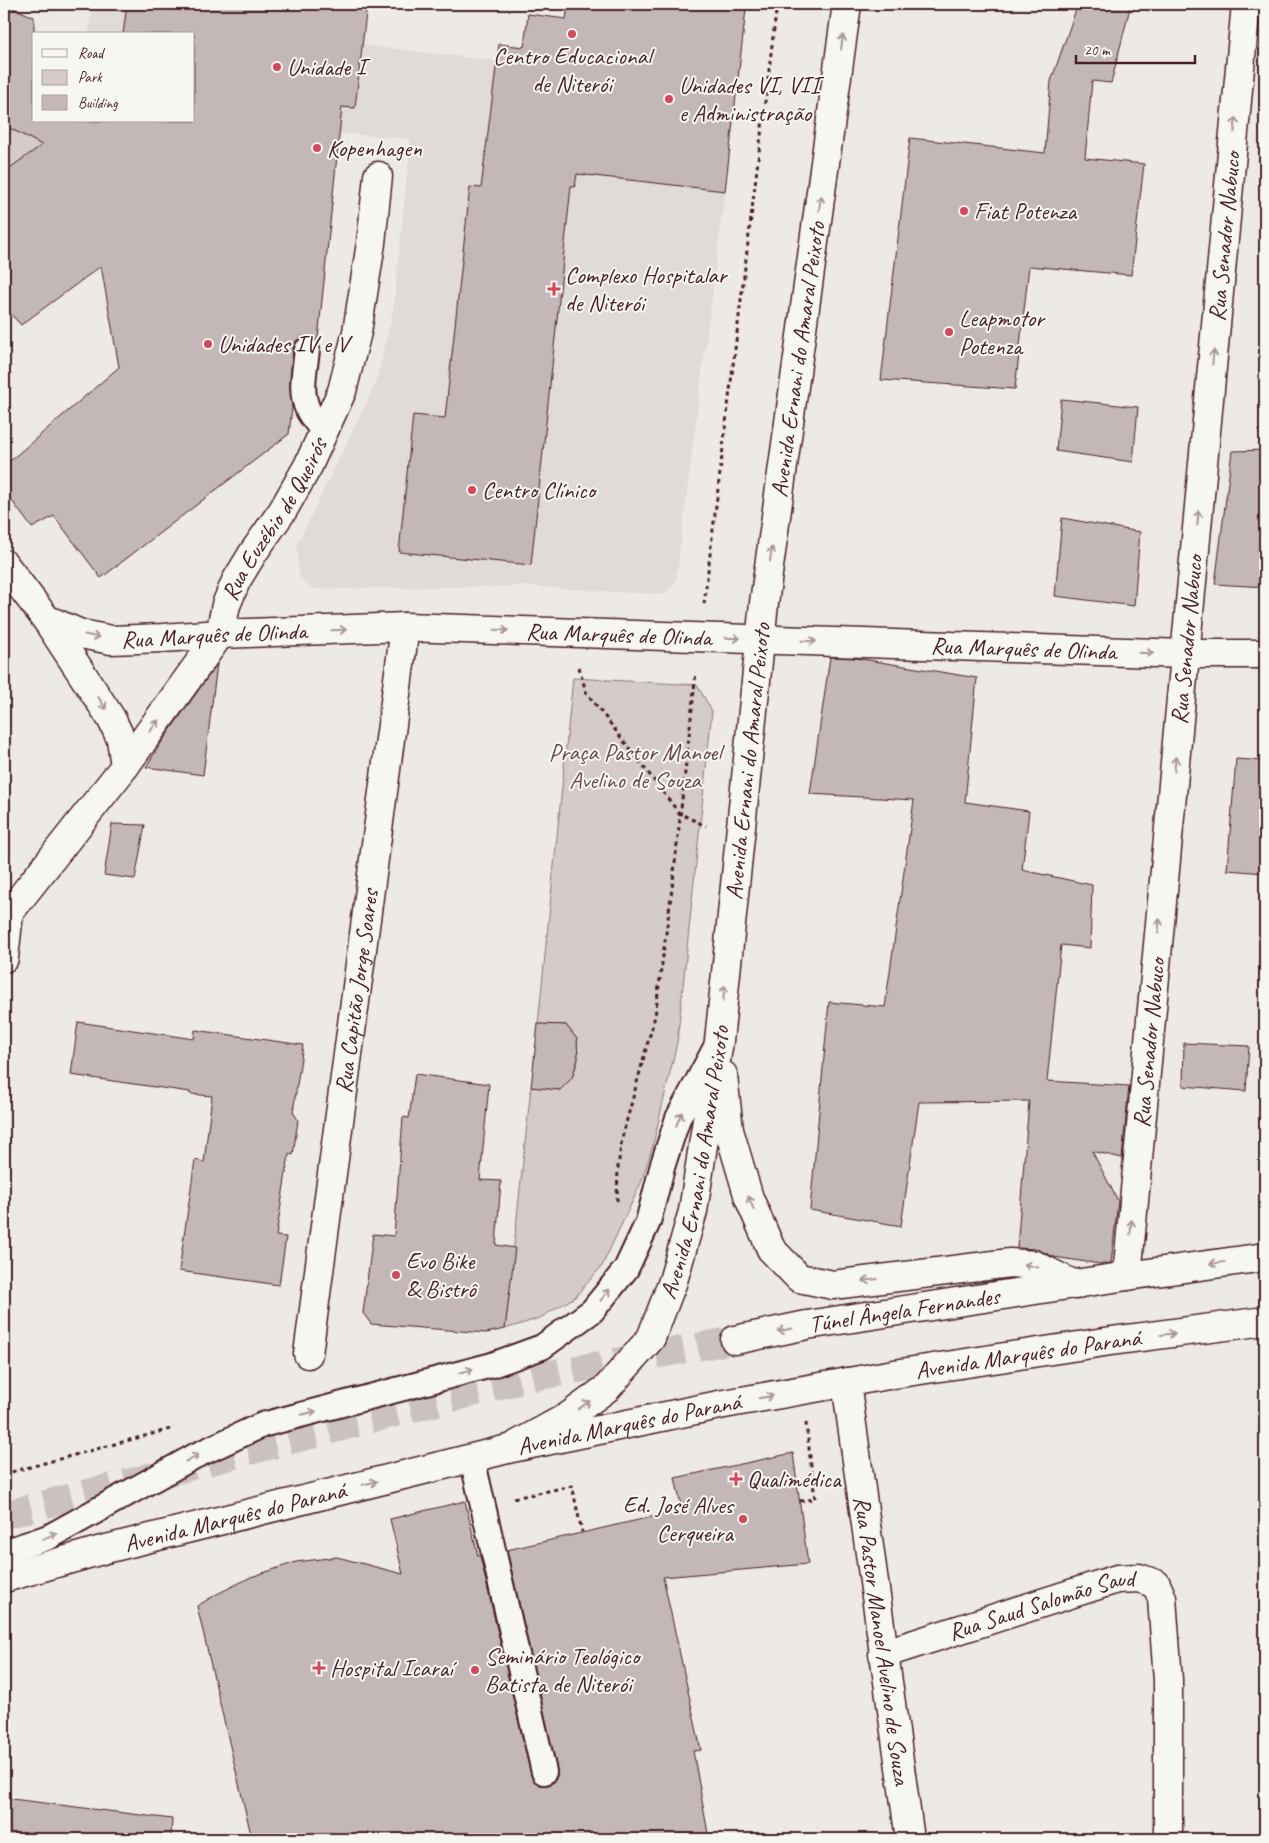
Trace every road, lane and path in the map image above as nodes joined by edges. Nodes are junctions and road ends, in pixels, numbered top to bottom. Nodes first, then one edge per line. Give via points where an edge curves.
1 (777, 4) edge
2 (847, 4) edge
3 (1246, 4) edge
4 (378, 176) dead end
5 (307, 350) dead end
6 (324, 432) junction
7 (4, 564) edge
8 (46, 619) junction
9 (405, 627) junction
10 (569, 632) junction
11 (220, 634) junction
12 (700, 637) junction
13 (760, 639) junction
14 (1185, 654) junction
15 (1265, 654) edge
16 (125, 766) junction
17 (679, 813) junction
18 (739, 842) junction
19 (6, 916) edge
20 (4, 958) edge
21 (719, 1041) junction
22 (617, 1202) dead end
23 (1265, 1257) edge
24 (1127, 1276) junction
25 (1075, 1285) junction
26 (1265, 1321) edge
27 (735, 1340) tunnel mouth
28 (308, 1354) dead end
29 (846, 1382) junction
30 (512, 1448) junction
31 (809, 1450) dead end
32 (472, 1458) junction
33 (508, 1499) dead end
34 (800, 1501) dead end
35 (582, 1532) dead end
36 (4, 1552) edge
37 (4, 1578) edge
38 (883, 1654) junction
39 (544, 1772) dead end
40 (910, 1839) edge
41 (1168, 1839) edge

1 - 12 path
13 -> 2 street, Avenida Ernani do Amaral Peixoto
14 -> 3 street, Rua Senador Nabuco
4 - 6 street, Rua Euzébio de Queirós via 357,332 342,391
5 - 6 lane via 304,399 308,411
6 - 11 street, Rua Euzébio de Queirós via 283,510 236,581 226,605
7 - 8 street, Rua Marquês de Olinda
8 -> 11 street, Rua Marquês de Olinda via 81,634 111,640
8 -> 16 street via 111,718 121,739
9 -> 10 street, Rua Marquês de Olinda
11 -> 9 street, Rua Marquês de Olinda
9 - 28 street, Rua Capitão Jorge Soares
10 - 12 street, Rua Marquês de Olinda
10 - 17 path via 586,692
16 -> 11 street, Rua Euzébio de Queirós
12 -> 13 street, Rua Marquês de Olinda
12 - 17 path
13 -> 14 street, Rua Marquês de Olinda
13 - 18 street, Avenida Ernani do Amaral Peixoto
14 - 15 street, Rua Marquês de Olinda
24 -> 14 street, Rua Senador Nabuco
16 - 19 street, Rua Euzébio de Queirós
17 - 18 path
17 - 22 path via 655,1016 622,1138
21 -> 18 street, Avenida Ernani do Amaral Peixoto
19 - 20 street
25 -> 21 street via 1035,1265 1010,1262 833,1285 799,1278 771,1249 749,1198 729,1130
30 -> 21 street, Avenida Ernani do Amaral Peixoto via 569,1416 607,1388 651,1338 673,1281 693,1211
36 -> 21 lane via 49,1537 195,1456 262,1424 492,1365 542,1347 592,1311 626,1268 648,1222 662,1164 678,1118
23 -> 24 street
24 - 25 street
25 -> 27 street, Túnel Ângela Fernandes via 807,1325
29 -> 26 street, Avenida Marquês do Paraná
30 -> 29 street, Avenida Marquês do Paraná
29 - 38 street, Rua Pastor Manoel Avelino de Souza
30 - 32 street, Avenida Marquês do Paraná
31 - 34 path via 815,1499
37 -> 32 street, Avenida Marquês do Paraná via 102,1550
32 - 39 lane
33 - 35 path via 572,1486
38 - 40 street, Rua Pastor Manoel Avelino de Souza
38 - 41 street, Rua Saud Salomão Saud via 1117,1579 1139,1578 1156,1584 1162,1598 1168,1672

